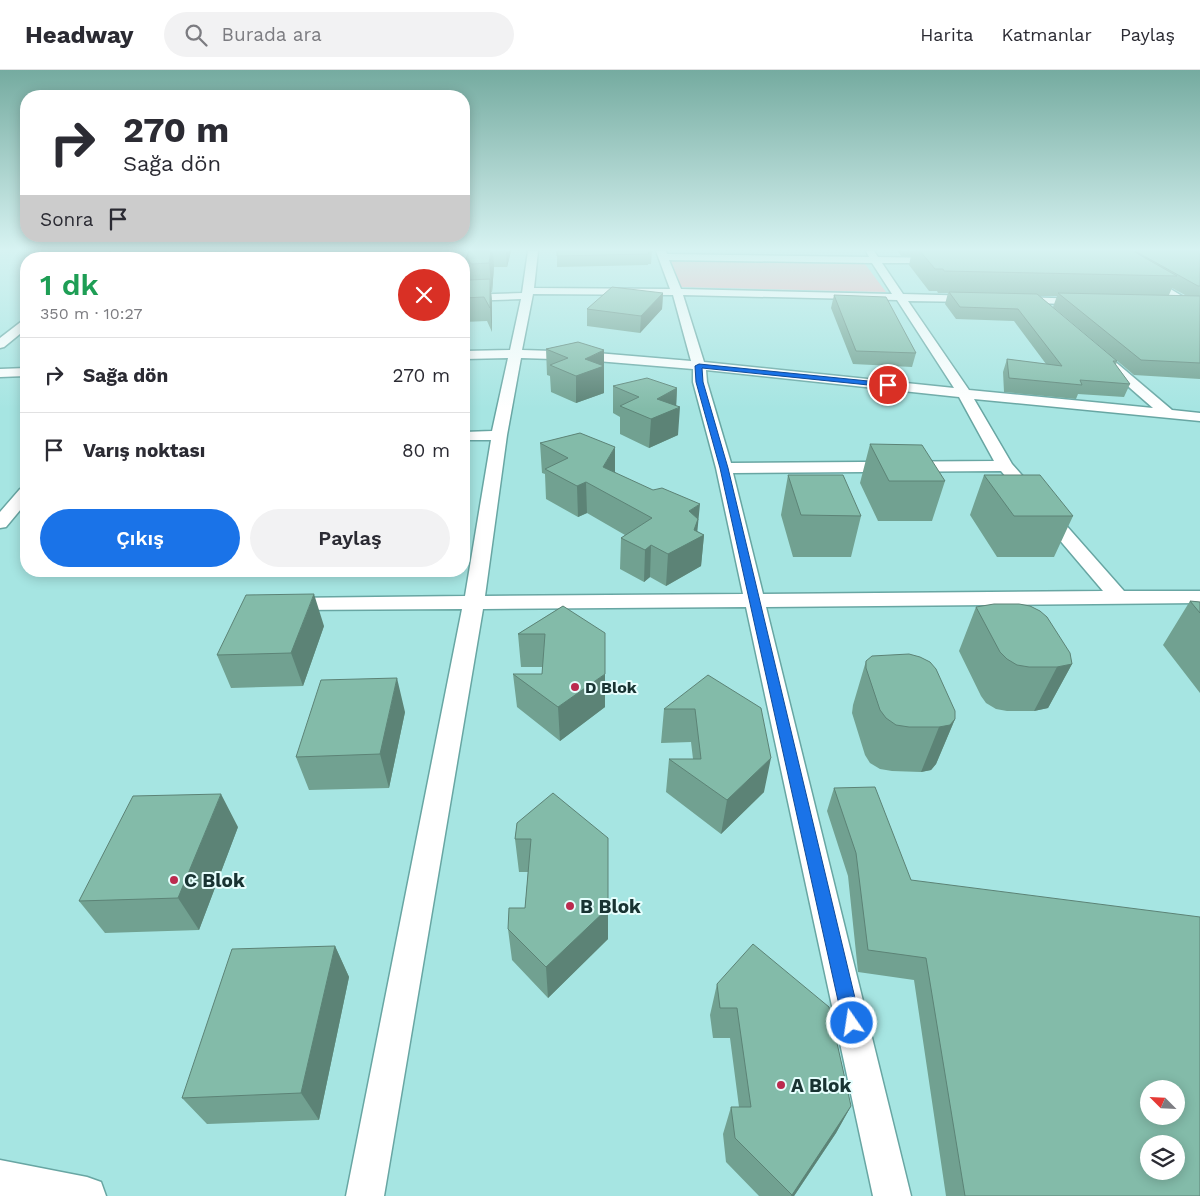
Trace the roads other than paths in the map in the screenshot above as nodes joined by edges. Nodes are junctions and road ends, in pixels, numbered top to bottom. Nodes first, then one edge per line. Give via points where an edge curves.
1 (525, 304) edge
2 (680, 304) edge
3 (906, 304) edge
4 (1040, 304) edge
5 (1168, 304) edge
6 (1187, 304) junction
7 (1200, 305) edge
8 (1200, 312) edge
9 (1052, 313) edge
10 (20, 329) edge
11 (0, 344) edge
12 (1095, 351) edge
13 (515, 353) junction
14 (470, 355) edge
15 (699, 366) junction
16 (20, 372) edge
17 (0, 373) edge
18 (964, 393) junction
19 (1168, 414) junction
20 (1200, 417) edge
21 (500, 435) junction
22 (470, 436) edge
23 (1005, 466) junction
24 (724, 468) junction
25 (20, 500) edge
26 (0, 523) edge
27 (1200, 597) edge
28 (1119, 598) junction
29 (753, 601) junction
30 (474, 602) junction
31 (265, 604) edge
32 (0, 1179) edge
33 (87, 1196) edge
34 (365, 1196) edge
35 (892, 1196) edge

1 - 13 street
2 - 15 street
3 - 18 street
4 - 9 street
5 - 6 street
6 - 7 street
6 - 8 street
10 - 11 street
12 - 19 street
13 - 14 street
13 - 15 street
13 - 21 street
15 - 18 street
15 - 24 street via 700,382
16 - 17 street
18 - 19 street
18 - 23 street
19 - 20 street
21 - 22 street
21 - 30 street
23 - 24 street
23 - 28 street
24 - 29 street
25 - 26 street
27 - 28 street
28 - 29 street
29 - 30 street
29 - 35 street
30 - 31 street
30 - 34 street
32 - 33 street

